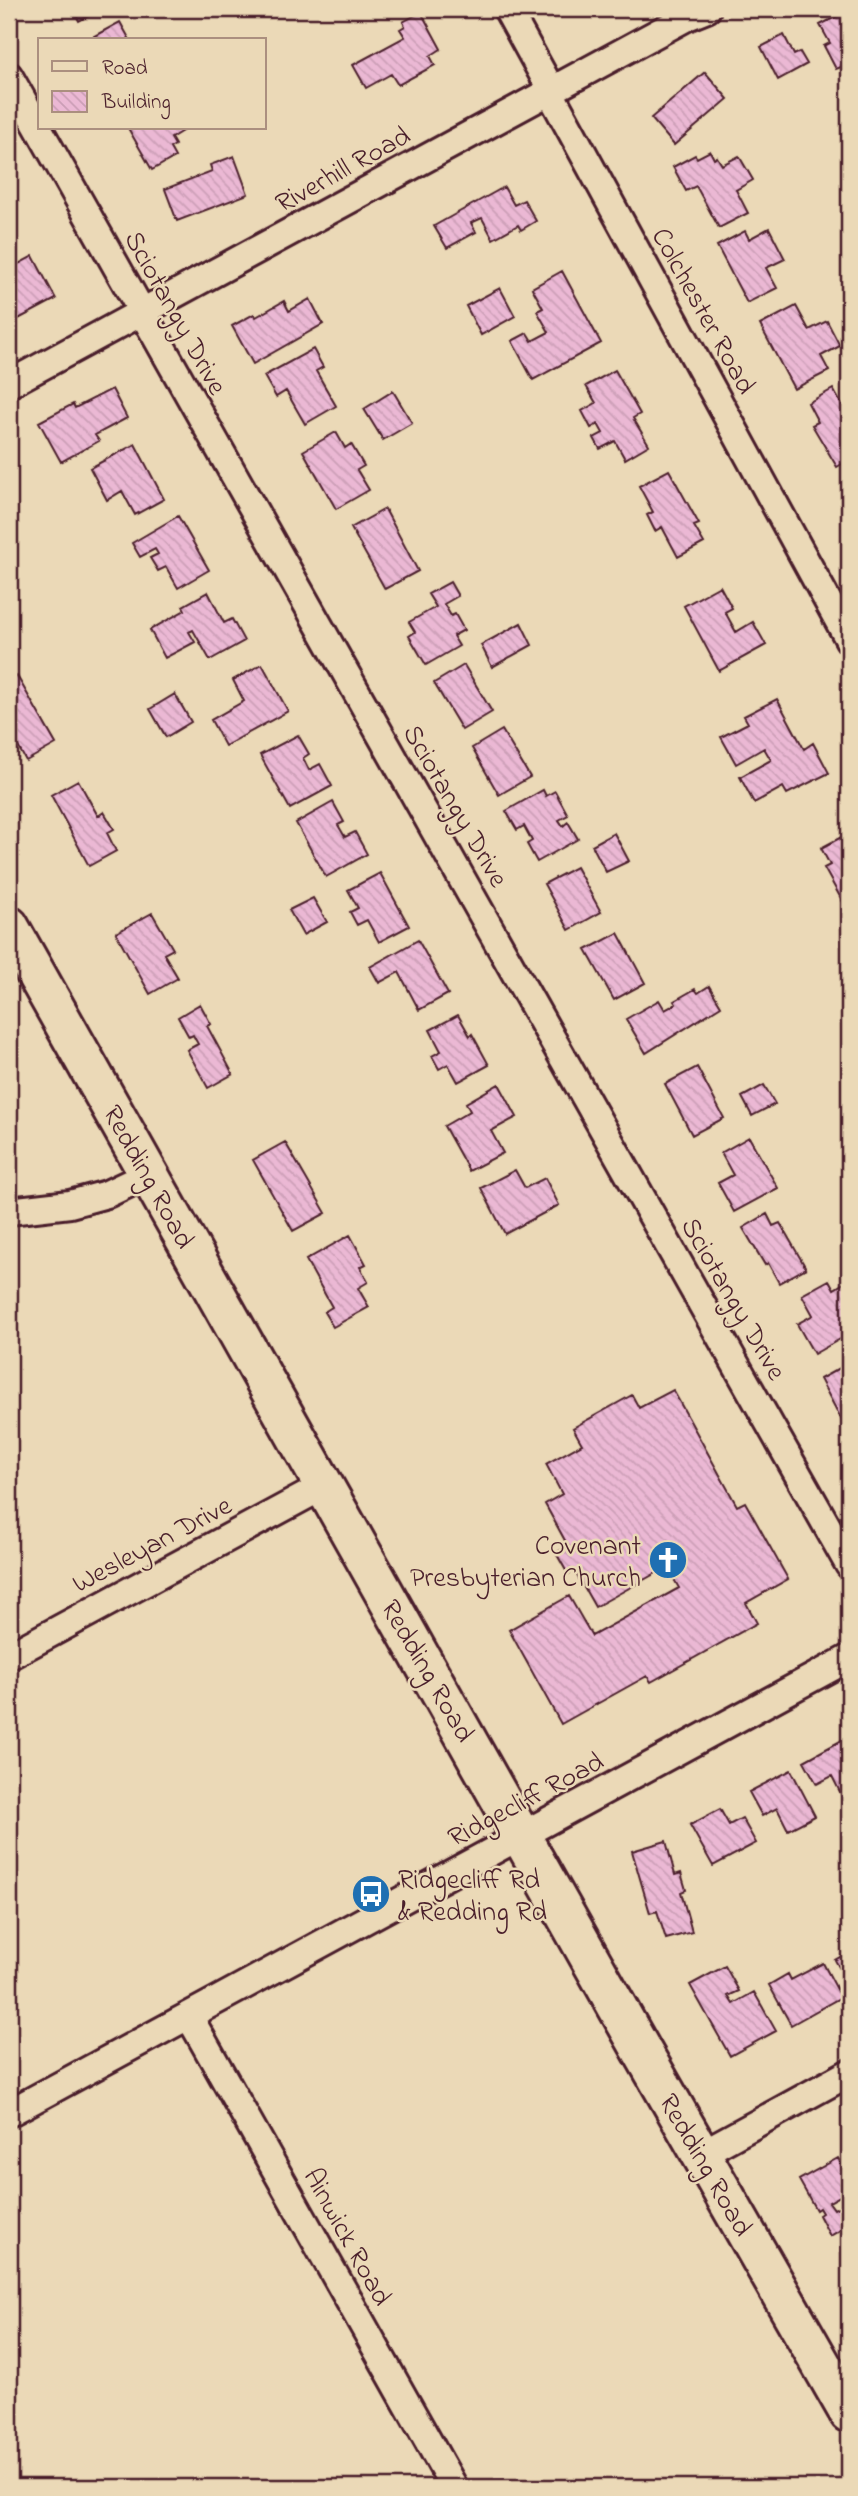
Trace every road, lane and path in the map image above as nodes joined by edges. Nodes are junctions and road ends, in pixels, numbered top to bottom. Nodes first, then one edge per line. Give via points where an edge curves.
1 (508, 9) edge
2 (707, 9) edge
3 (9, 76) edge
4 (550, 89) junction
5 (38, 128) edge
6 (39, 130) edge
7 (141, 313) junction
8 (9, 384) edge
9 (849, 639) edge
10 (9, 926) edge
11 (149, 1174) junction
12 (9, 1211) edge
13 (324, 1486) junction
14 (849, 1565) edge
15 (9, 1656) edge
16 (849, 1658) edge
17 (522, 1835) junction
18 (189, 2016) junction
19 (849, 2073) edge
20 (9, 2113) edge
21 (701, 2154) junction
22 (849, 2413) edge
23 (454, 2487) edge

1 - 4 street, Colchester Road
2 - 4 street, Riverhill Road
3 - 5 street, Sciotangy Drive
4 - 7 street, Riverhill Road
4 - 9 street, Colchester Road
6 - 7 street, Sciotangy Drive
7 - 8 street, Riverhill Road
7 - 14 street, Sciotangy Drive
10 - 11 main road, Redding Road
11 - 12 street via 71,1205
11 - 13 main road, Redding Road
13 - 15 street, Wesleyan Drive
13 - 17 main road, Redding Road
16 - 17 street, Ridgecliff Road
17 - 18 street, Ridgecliff Road
17 - 21 main road, Redding Road
18 - 20 street, Ridgecliff Road
18 - 23 street, Ainwick Road
19 - 21 street
21 - 22 main road, Redding Road

